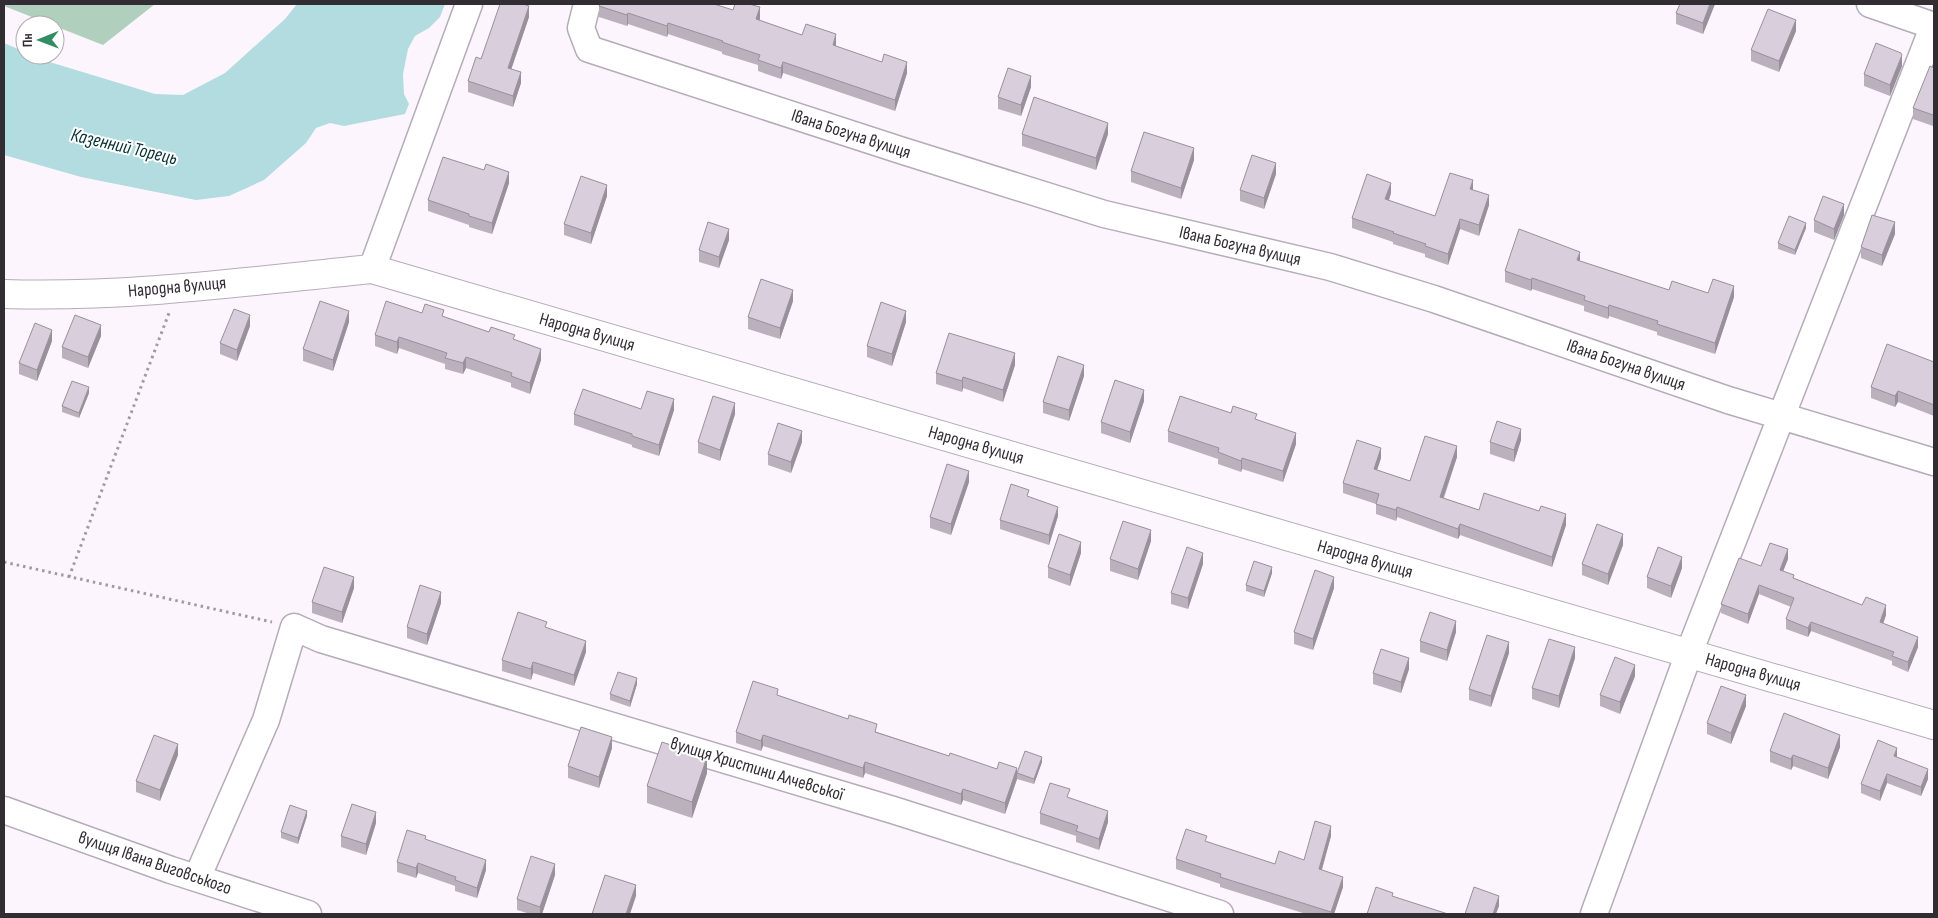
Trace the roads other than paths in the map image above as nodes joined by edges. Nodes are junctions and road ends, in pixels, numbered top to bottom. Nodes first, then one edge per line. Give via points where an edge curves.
1 (469, 4) edge
2 (587, 4) edge
3 (1870, 4) edge
4 (1934, 26) edge
5 (372, 269) junction
6 (4, 294) edge
7 (1780, 416) junction
8 (1934, 462) edge
9 (1689, 653) junction
10 (1934, 725) edge
11 (4, 810) edge
12 (197, 878) junction
13 (308, 914) edge
14 (1220, 914) edge
15 (1594, 914) edge

1 - 5 street
2 - 7 street, Івана Богуна вулиця via 581,28 589,49 1104,214 1330,267 1434,299
3 - 4 street
4 - 7 street
5 - 6 street, Народна вулиця via 132,291
5 - 9 street, Народна вулиця
7 - 8 street, Івана Богуна вулиця
7 - 9 street
9 - 10 street, Народна вулиця
9 - 15 street
11 - 12 street, вулиця Івана Виговського
12 - 13 street, вулиця Івана Виговського
12 - 14 street, вулиця Христини Алчевської via 266,720 294,627 321,640 894,810

